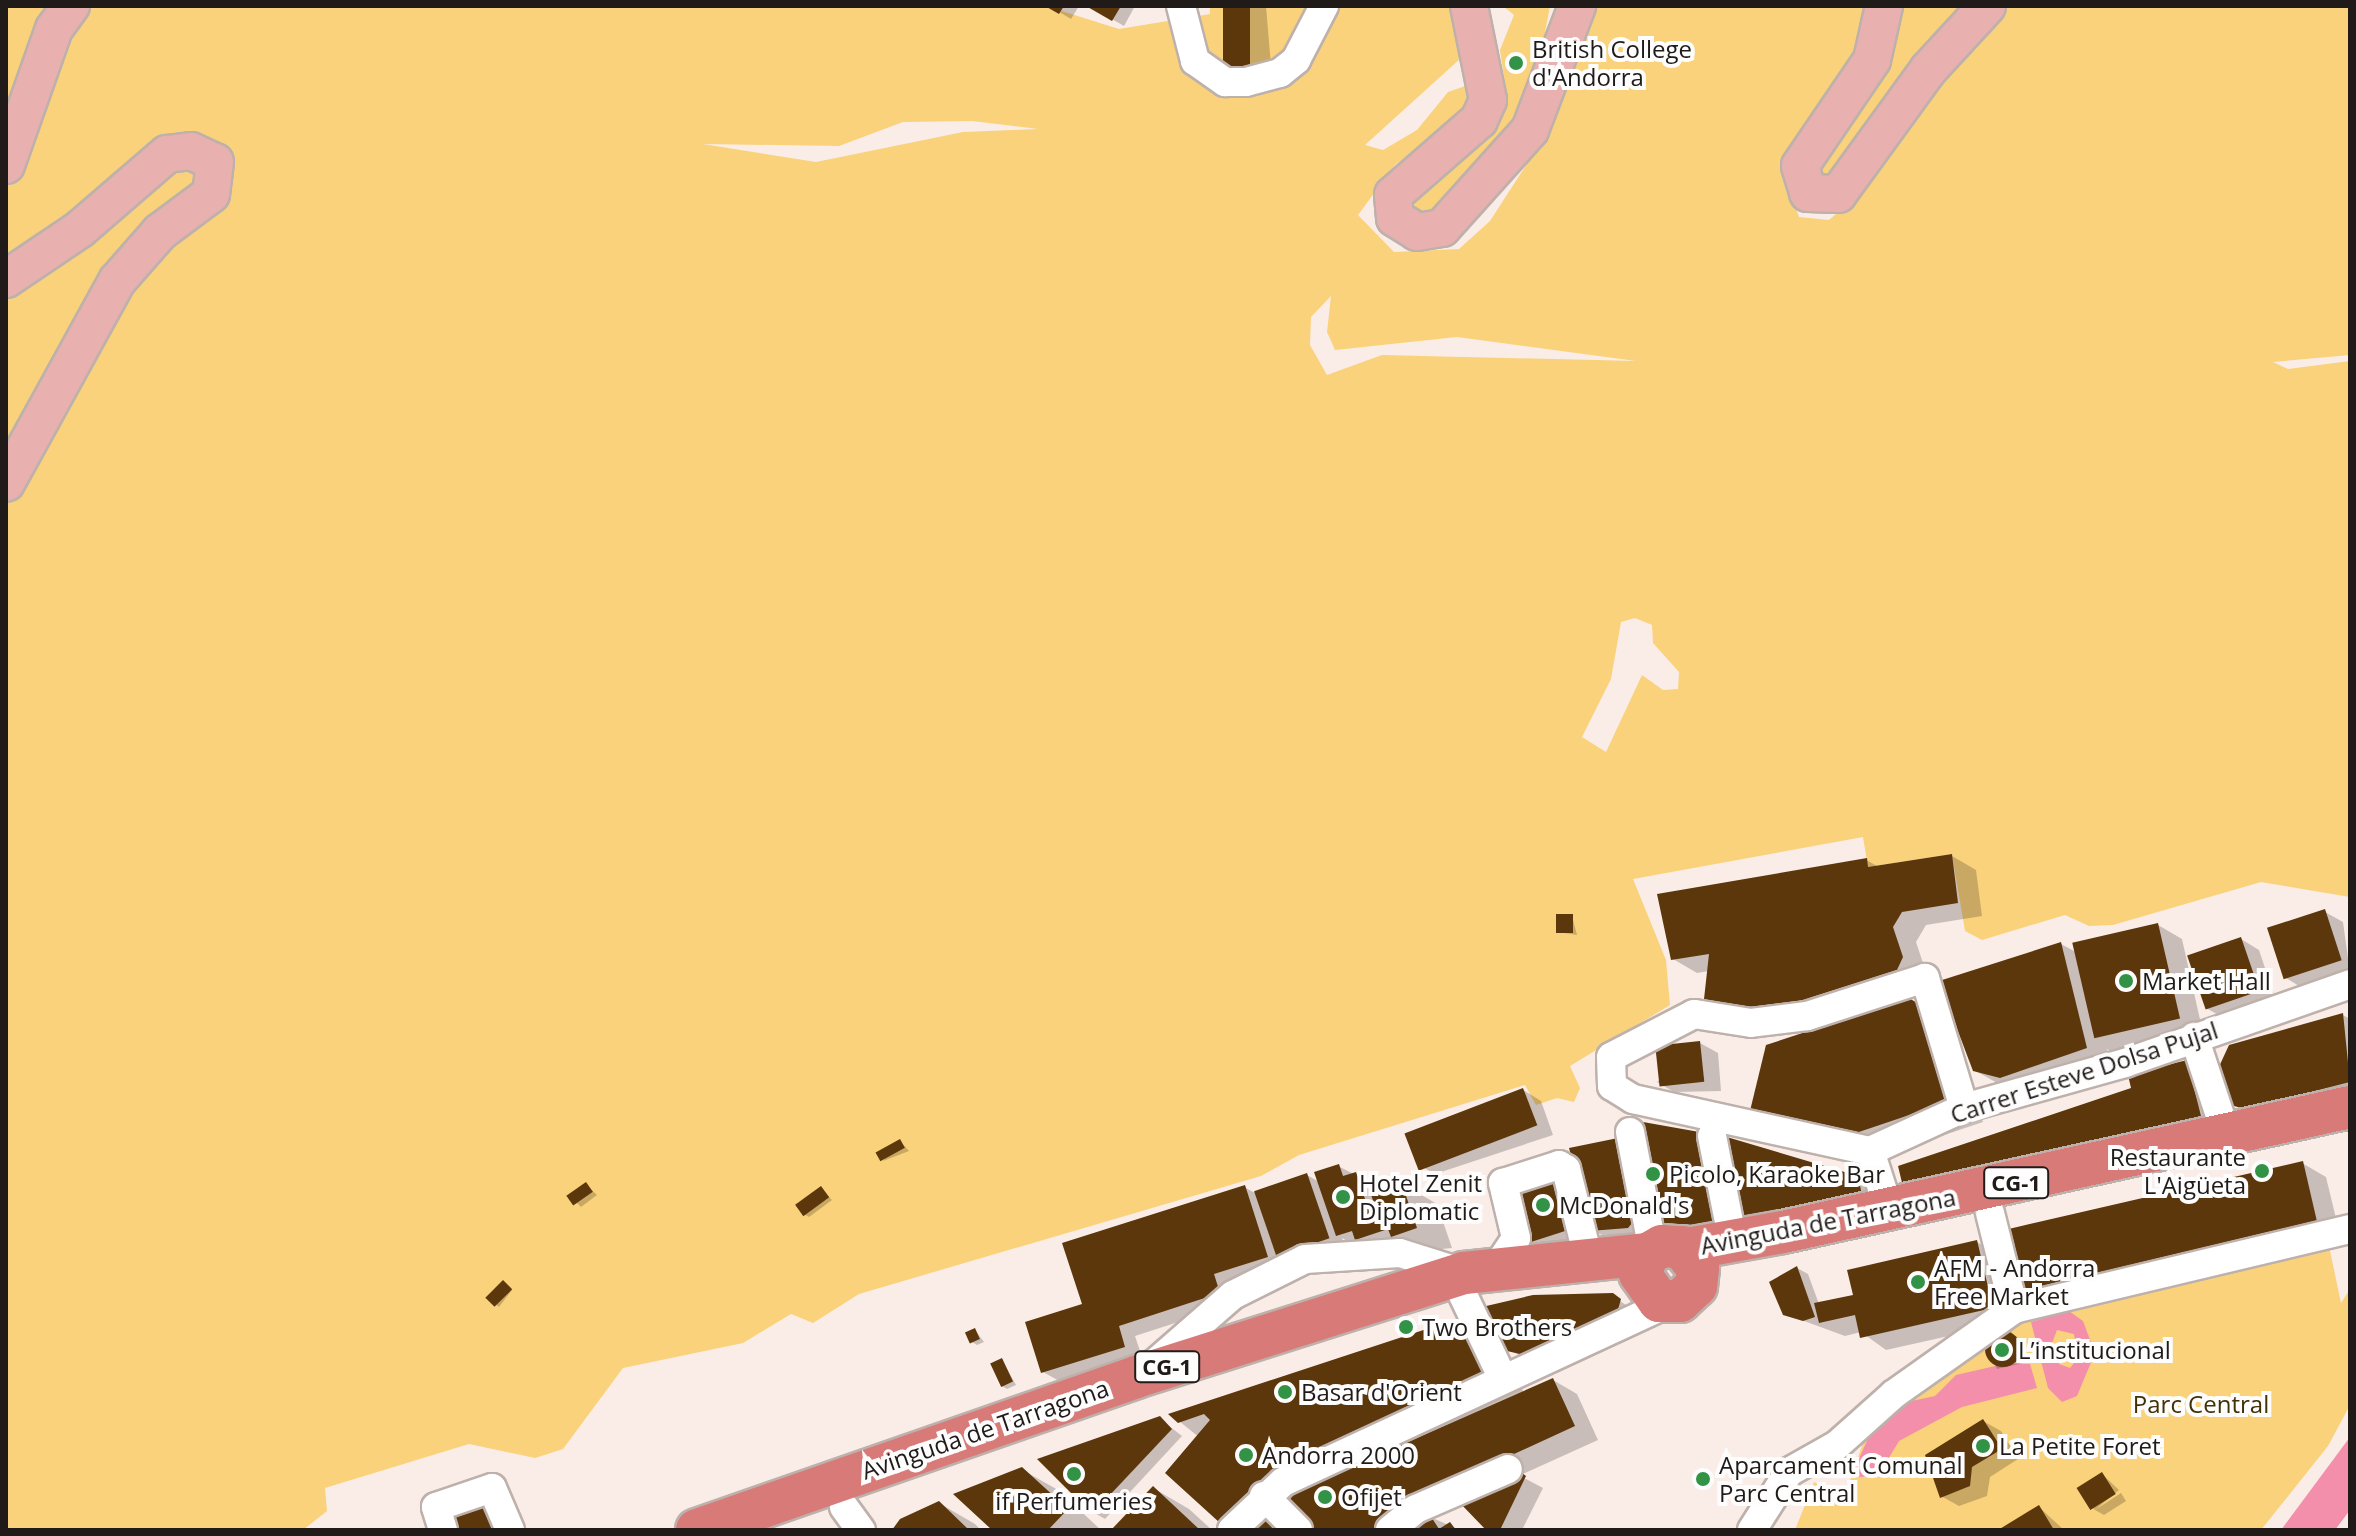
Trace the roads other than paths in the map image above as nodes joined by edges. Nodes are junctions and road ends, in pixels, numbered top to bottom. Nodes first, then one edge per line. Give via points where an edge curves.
1 (71, 6) edge
2 (1181, 6) edge
3 (1324, 6) edge
4 (1469, 6) edge
5 (1577, 6) edge
6 (1884, 6) edge
7 (1987, 6) edge
8 (6, 165) edge
9 (6, 279) edge
10 (6, 483) edge
11 (2350, 984) edge
12 (2194, 1037) junction
13 (2350, 1107) edge
14 (1964, 1108) junction
15 (2350, 1131) edge
16 (1630, 1132) dead end
17 (2226, 1134) junction
18 (1712, 1136) dead end
19 (1870, 1151) junction
20 (1889, 1210) junction
21 (1990, 1213) junction
22 (2350, 1229) edge
23 (1733, 1242) junction
24 (1588, 1257) junction
25 (1664, 1270) junction
26 (1475, 1277) junction
27 (2014, 1309) junction
28 (1136, 1377) junction
29 (1502, 1377) junction
30 (1508, 1469) dead end
31 (1264, 1496) junction
32 (853, 1518) edge
33 (443, 1530) edge
34 (510, 1530) edge
35 (697, 1530) edge
36 (777, 1530) edge
37 (1232, 1530) edge
38 (1298, 1530) edge
39 (1390, 1530) edge
40 (1752, 1530) edge

1 - 8 main road via 54,29
2 - 3 street via 1195,61 1225,82 1280,73 1296,60
4 - 5 main road via 1488,100 1479,120 1393,195 1395,218 1417,232 1442,228 1530,130
6 - 7 main road via 1872,60 1800,166 1800,183 1819,198 1838,194 1928,70
9 - 10 main road via 80,229 167,154 191,151 215,162 211,194 160,232 117,281
11 - 12 street, Carrer Esteve Dolsa Pujal
12 - 14 street, Carrer Esteve Dolsa Pujal
12 - 17 street
13 - 17 highway, Avinguda de Tarragona / CG-1
14 - 19 street, Carrer Esteve Dolsa Pujal
14 - 19 street via 1925,978 1807,1016 1751,1023 1694,1014 1611,1057 1612,1086 1633,1099
15 - 21 highway, Avinguda de Tarragona / CG-1
16 - 25 street
17 - 20 highway, Avinguda de Tarragona / CG-1
18 - 23 street
19 - 20 street
20 - 23 highway, Avinguda de Tarragona / CG-1
21 - 25 highway, Avinguda de Tarragona / CG-1
21 - 27 street
22 - 27 street
23 - 25 highway, Avinguda de Tarragona / CG-1
24 - 25 highway, Avinguda de Tarragona / CG-1
24 - 26 highway, Avinguda de Tarragona / CG-1
24 - 26 street via 1566,1169 1559,1165 1503,1183 1516,1238
25 - 26 highway, Avinguda de Tarragona / CG-1
25 - 29 street
26 - 28 highway, Avinguda de Tarragona / CG-1
26 - 28 street via 1400,1253 1305,1259 1233,1295
26 - 29 street
26 - 32 highway, Avinguda de Tarragona / CG-1
27 - 40 street via 1857,1428 1789,1472
28 - 35 highway, Avinguda de Tarragona / CG-1
29 - 31 street
30 - 39 street via 1416,1509
31 - 37 street
31 - 38 street
32 - 36 highway, Avinguda de Tarragona / CG-1
33 - 34 street via 436,1507 492,1488

